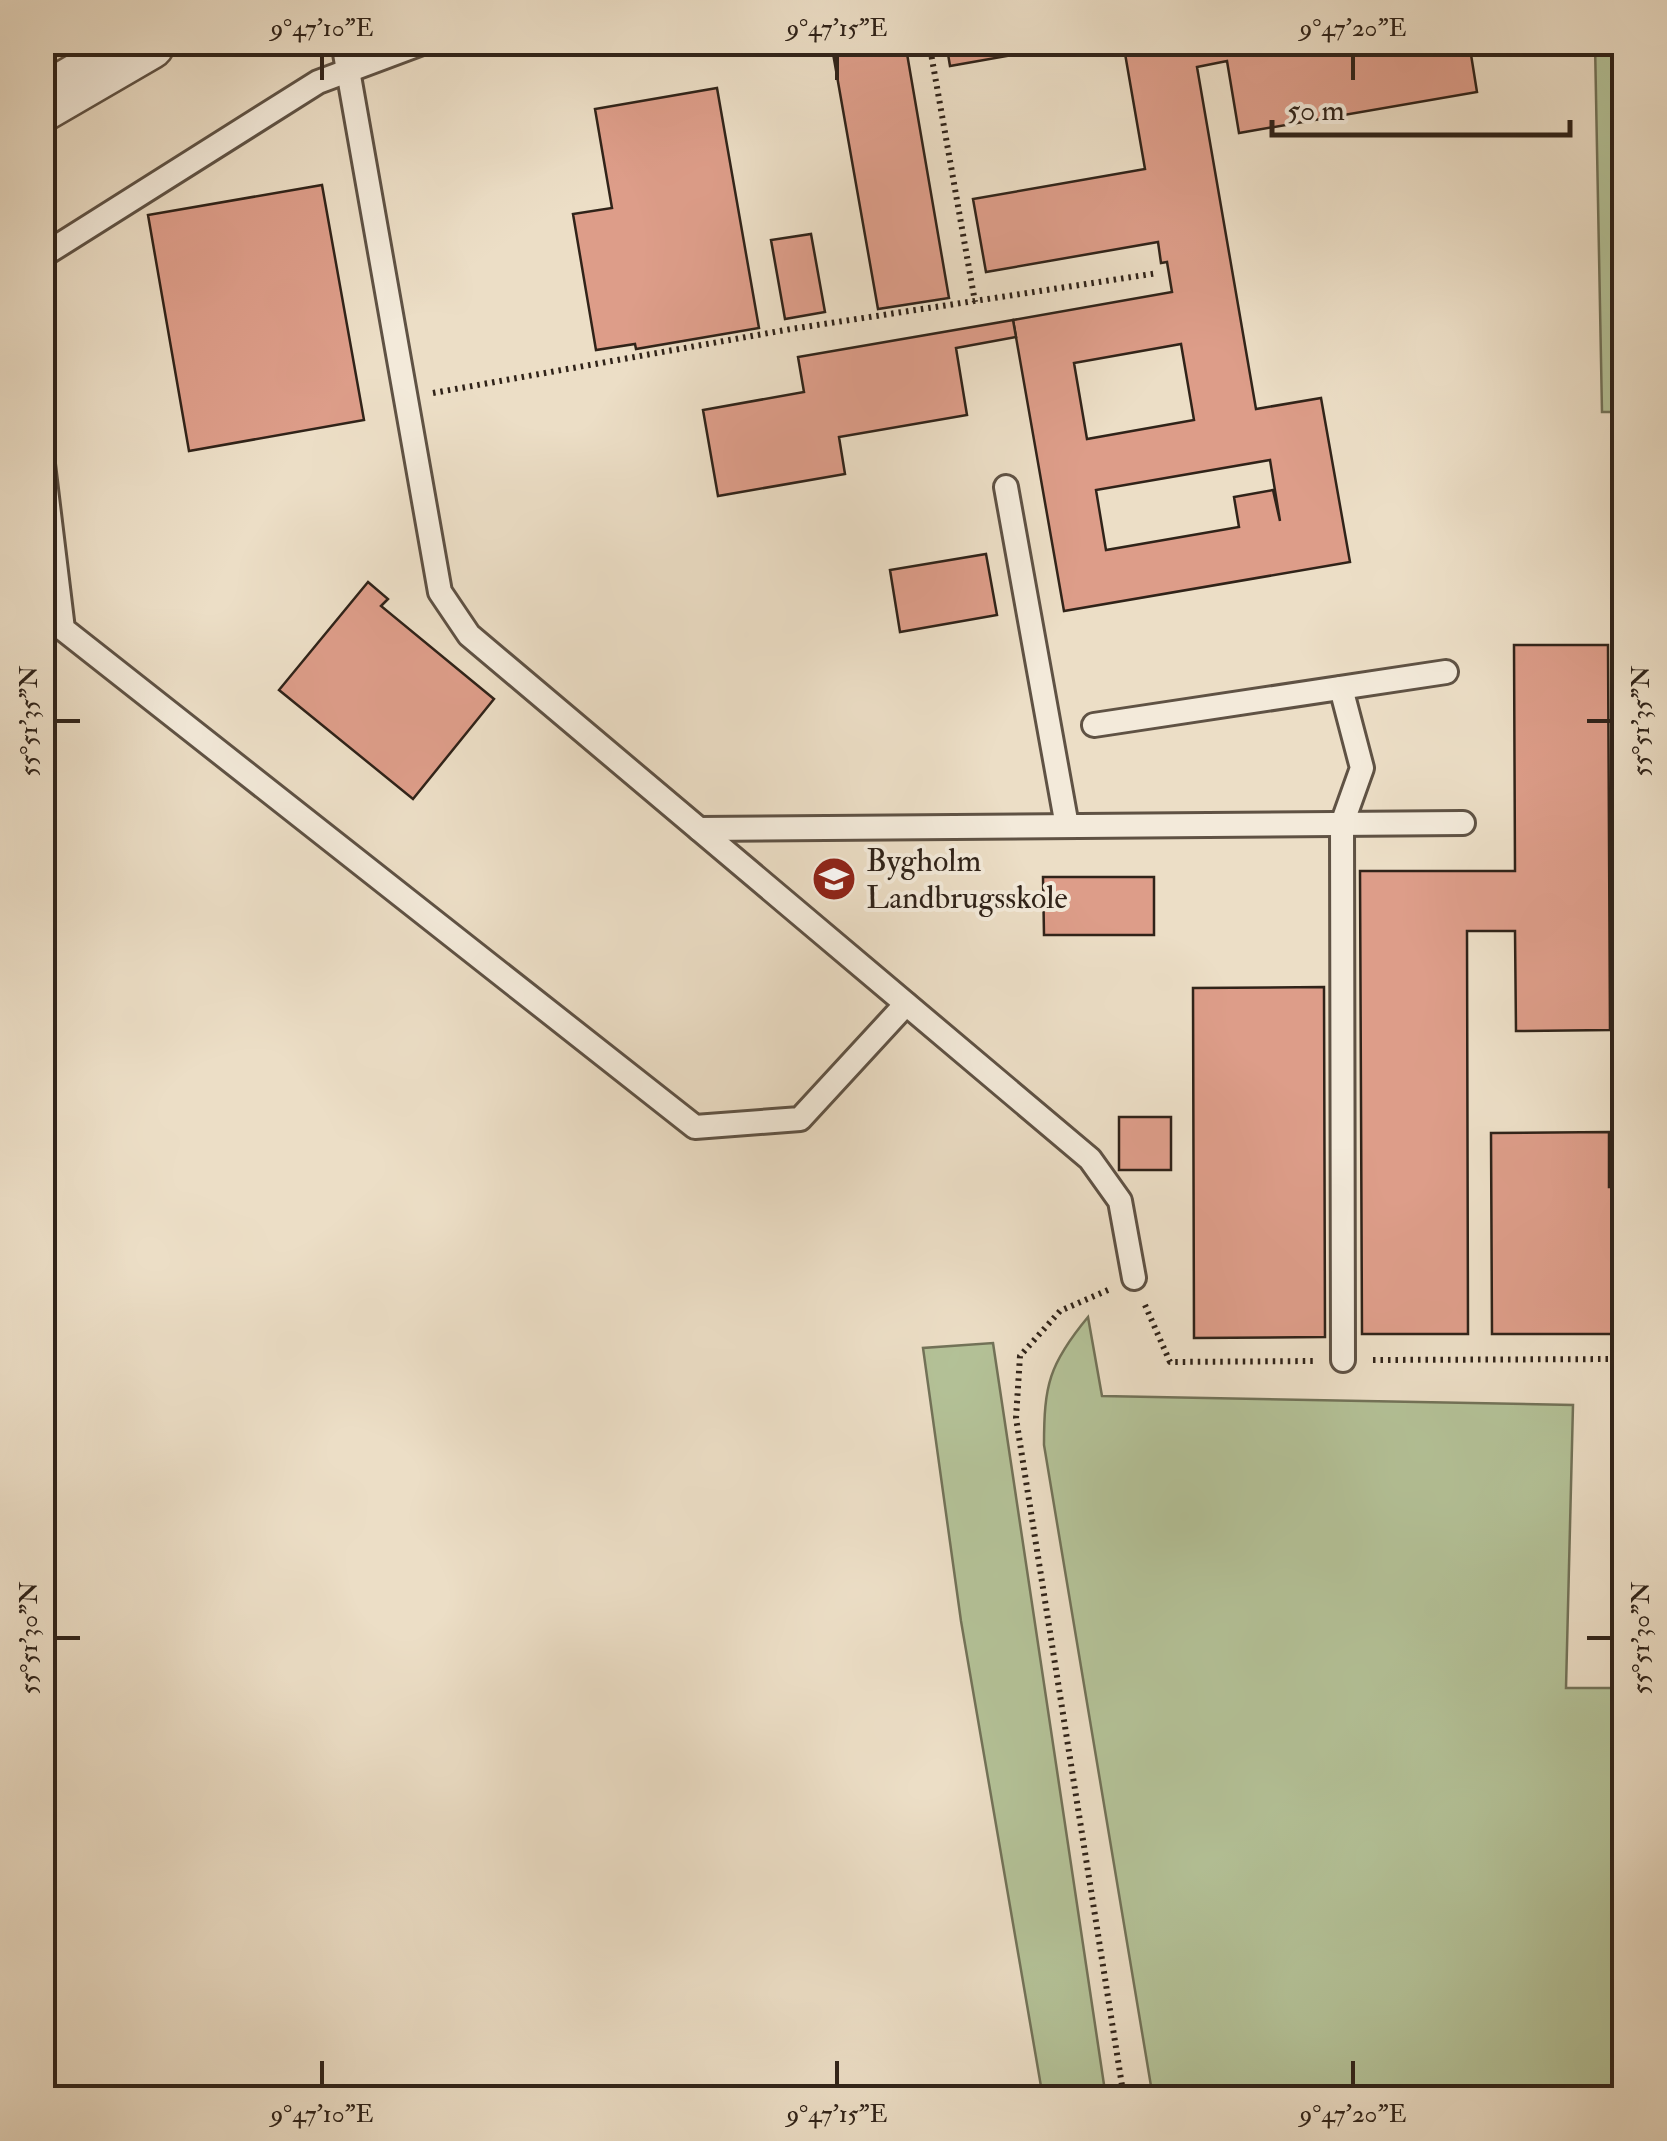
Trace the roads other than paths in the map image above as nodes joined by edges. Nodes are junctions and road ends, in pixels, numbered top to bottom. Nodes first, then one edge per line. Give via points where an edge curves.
1 (147, 42) edge
2 (343, 42) edge
3 (425, 42) edge
4 (350, 72) junction
5 (42, 103) edge
6 (42, 256) edge
7 (42, 456) edge
8 (1006, 487) dead end
9 (1446, 672) dead end
10 (1342, 688) junction
11 (1094, 725) dead end
12 (1463, 823) dead end
13 (1342, 824) junction
14 (1067, 826) junction
15 (699, 829) junction
16 (906, 1004) junction
17 (1134, 1278) road end
18 (1343, 1360) dead end

1 - 5 street
2 - 4 lane
3 - 4 lane
4 - 6 lane via 318,82
4 - 15 lane via 440,592 470,635
7 - 16 lane via 62,629 695,1127 800,1119
8 - 14 lane
9 - 10 lane
10 - 11 lane
10 - 13 lane via 1362,768
12 - 13 lane
13 - 14 lane
13 - 18 lane
14 - 15 lane
15 - 16 lane
16 - 17 lane via 1090,1159 1120,1200

